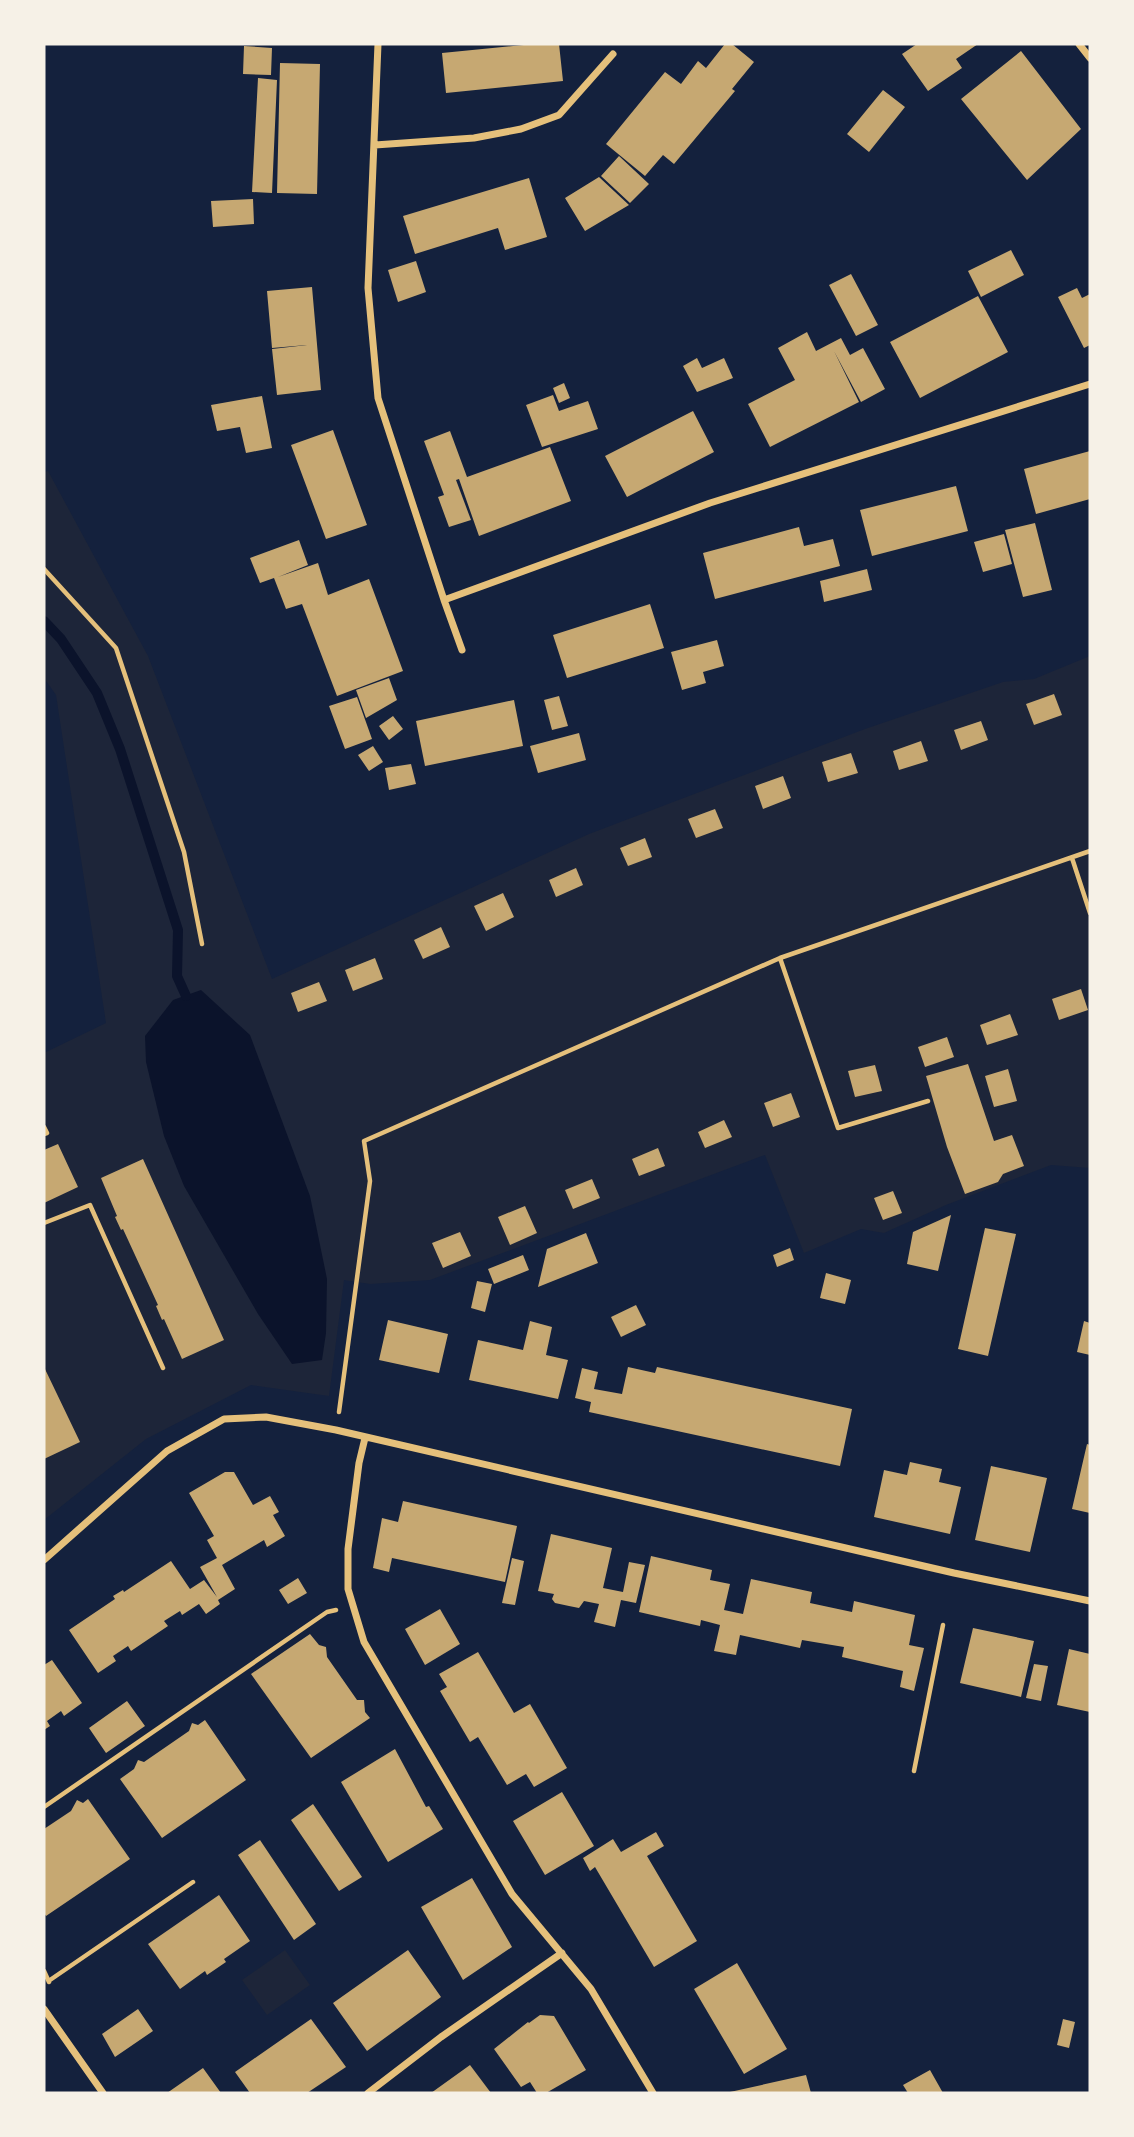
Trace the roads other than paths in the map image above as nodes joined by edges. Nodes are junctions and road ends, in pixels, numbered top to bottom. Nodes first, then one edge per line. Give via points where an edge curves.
1 (378, 44) edge
2 (1079, 44) edge
3 (613, 54) dead end
4 (1090, 58) edge
5 (375, 145) junction
6 (1090, 384) edge
7 (444, 600) junction
8 (462, 650) dead end
9 (365, 1438) junction
10 (44, 1560) edge
11 (1090, 1601) edge
12 (562, 1952) junction
13 (44, 2009) edge
14 (103, 2093) edge
15 (368, 2093) edge
16 (653, 2093) edge

1 - 5 street
2 - 4 street
3 - 5 street via 559,115 521,129 474,138
5 - 7 street via 368,288 378,398
6 - 7 street via 710,503
7 - 8 street
9 - 10 street via 266,1417 224,1419 167,1451
9 - 11 street
9 - 12 street via 348,1549 348,1589 364,1642 512,1894
12 - 15 street
12 - 16 street via 591,1989
13 - 14 street

